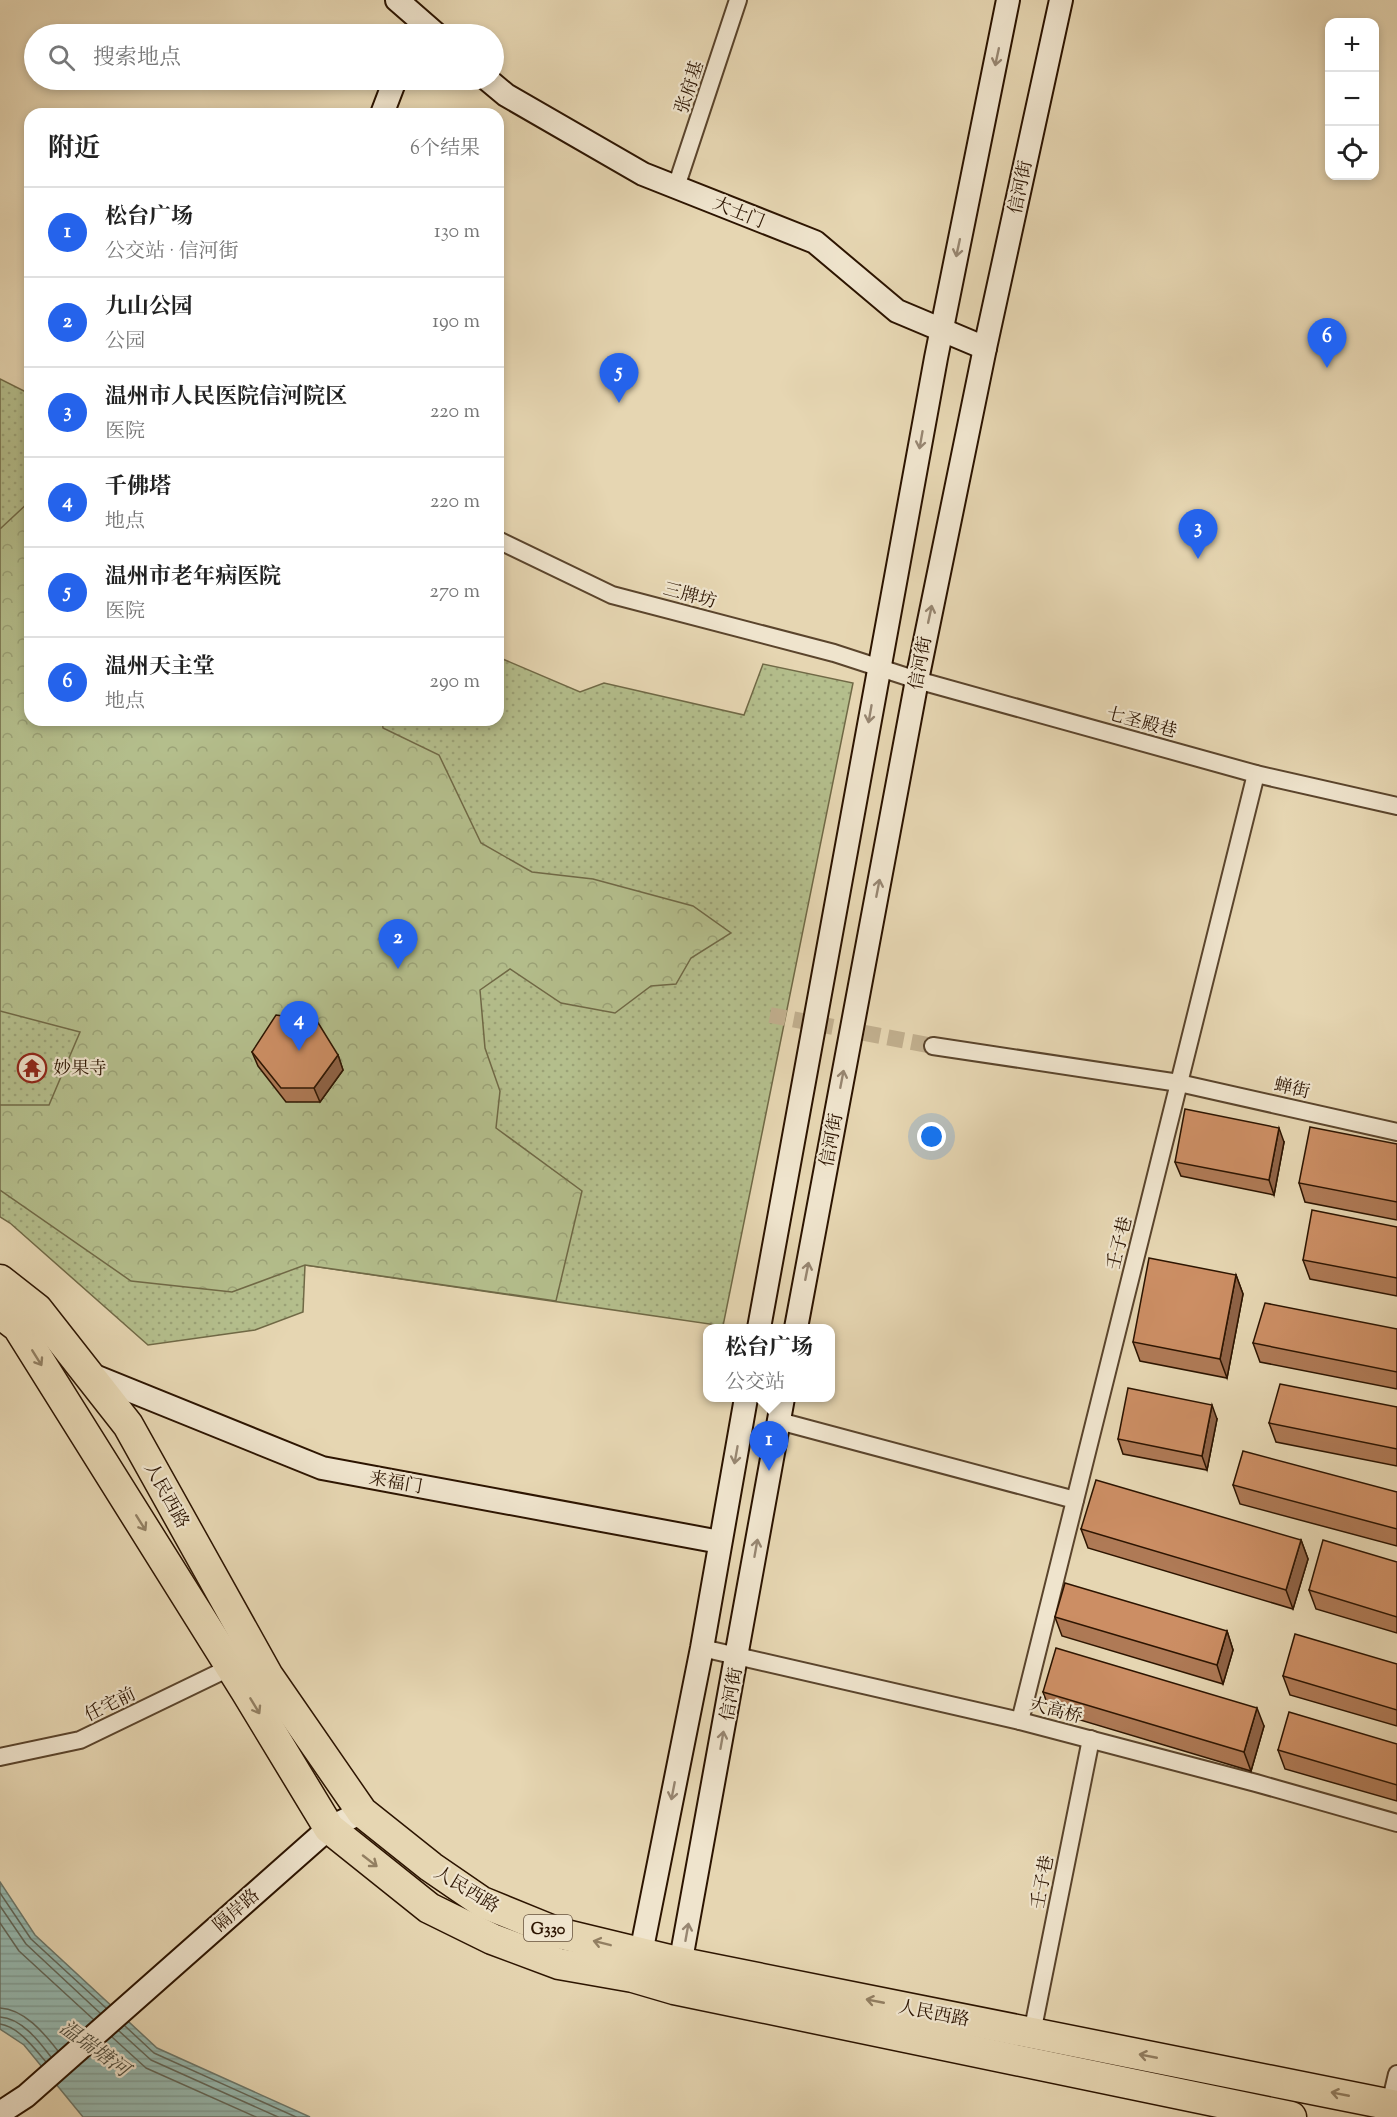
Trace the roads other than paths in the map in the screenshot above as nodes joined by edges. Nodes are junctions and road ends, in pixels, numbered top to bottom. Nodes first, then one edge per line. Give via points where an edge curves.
1 (397, 0) edge
2 (738, 0) edge
3 (1008, 0) edge
4 (1061, 0) edge
5 (420, 18) edge
6 (391, 90) edge
7 (500, 90) edge
8 (384, 108) edge
9 (676, 187) junction
10 (941, 331) junction
11 (984, 348) junction
12 (504, 543) edge
13 (879, 668) junction
14 (917, 680) junction
15 (1256, 774) junction
16 (1397, 806) edge
17 (933, 1046) tunnel mouth
18 (1179, 1083) junction
19 (1397, 1132) edge
20 (0, 1280) edge
21 (0, 1313) edge
22 (760, 1324) edge
23 (797, 1324) edge
24 (86, 1372) junction
25 (745, 1402) edge
26 (782, 1402) edge
27 (779, 1421) junction
28 (1075, 1500) junction
29 (720, 1542) junction
30 (702, 1648) junction
31 (737, 1656) junction
32 (231, 1666) junction
33 (1020, 1721) junction
34 (1091, 1739) junction
35 (0, 1757) edge
36 (362, 1812) junction
37 (1397, 1823) edge
38 (329, 1828) junction
39 (637, 1965) junction
40 (678, 1976) junction
41 (1032, 2032) junction
42 (1397, 2074) edge
43 (1394, 2105) edge
44 (0, 2113) edge
45 (1291, 2117) edge

1 - 5 main road
2 - 9 street, 张府基
3 -> 10 main road, 信河街
4 - 11 main road, 信河街
6 - 8 main road
7 - 9 main road, 大士门 via 633,168
9 - 10 main road, 大士门 via 815,242 897,312
10 - 11 main road, 大士门
10 -> 13 main road, 信河街
14 -> 11 main road, 信河街
12 - 13 street, 三牌坊 via 612,595
13 - 14 street, 七圣殿巷
13 -> 22 main road, 信河街
14 - 15 street, 七圣殿巷
23 -> 14 main road, 信河街
15 - 16 street, 七圣殿巷
15 - 18 street, 壬子巷
17 - 18 street, 蝉街
18 - 19 street, 蝉街
18 - 28 street, 壬子巷
20 - 24 highway, 人民西路 / G330 via 37,1309
21 -> 32 highway, 人民西路 / G330 via 18,1327
24 - 29 main road, 来福门 via 322,1468
24 - 36 highway, 人民西路 / G330 via 128,1425 268,1676
25 -> 29 main road, 信河街
26 - 27 main road, 信河街
27 - 28 street
31 -> 27 main road, 信河街
28 - 33 street, 壬子巷
29 - 30 main road, 信河街
30 - 31 street, 大高桥
30 -> 39 main road, 信河街
31 - 33 street, 大高桥
40 -> 31 main road, 信河街
32 - 35 street, 任宅前 via 80,1740
32 -> 38 highway, 人民西路 / G330
33 - 34 street, 大高桥
34 - 37 street, 大高桥
34 - 41 street, 壬子巷
36 - 38 main road, 隔岸路
39 -> 36 highway, 人民西路 / G330 via 482,1902
38 -> 39 highway, 人民西路 / G330 via 429,1908 492,1939 559,1964
38 - 44 main road, 隔岸路 via 26,2096
39 - 40 highway, 人民西路 / G330
41 -> 40 highway, 人民西路 / G330
40 - 45 highway, 人民西路 / G330
43 -> 41 highway, 人民西路 / G330
42 - 43 street

